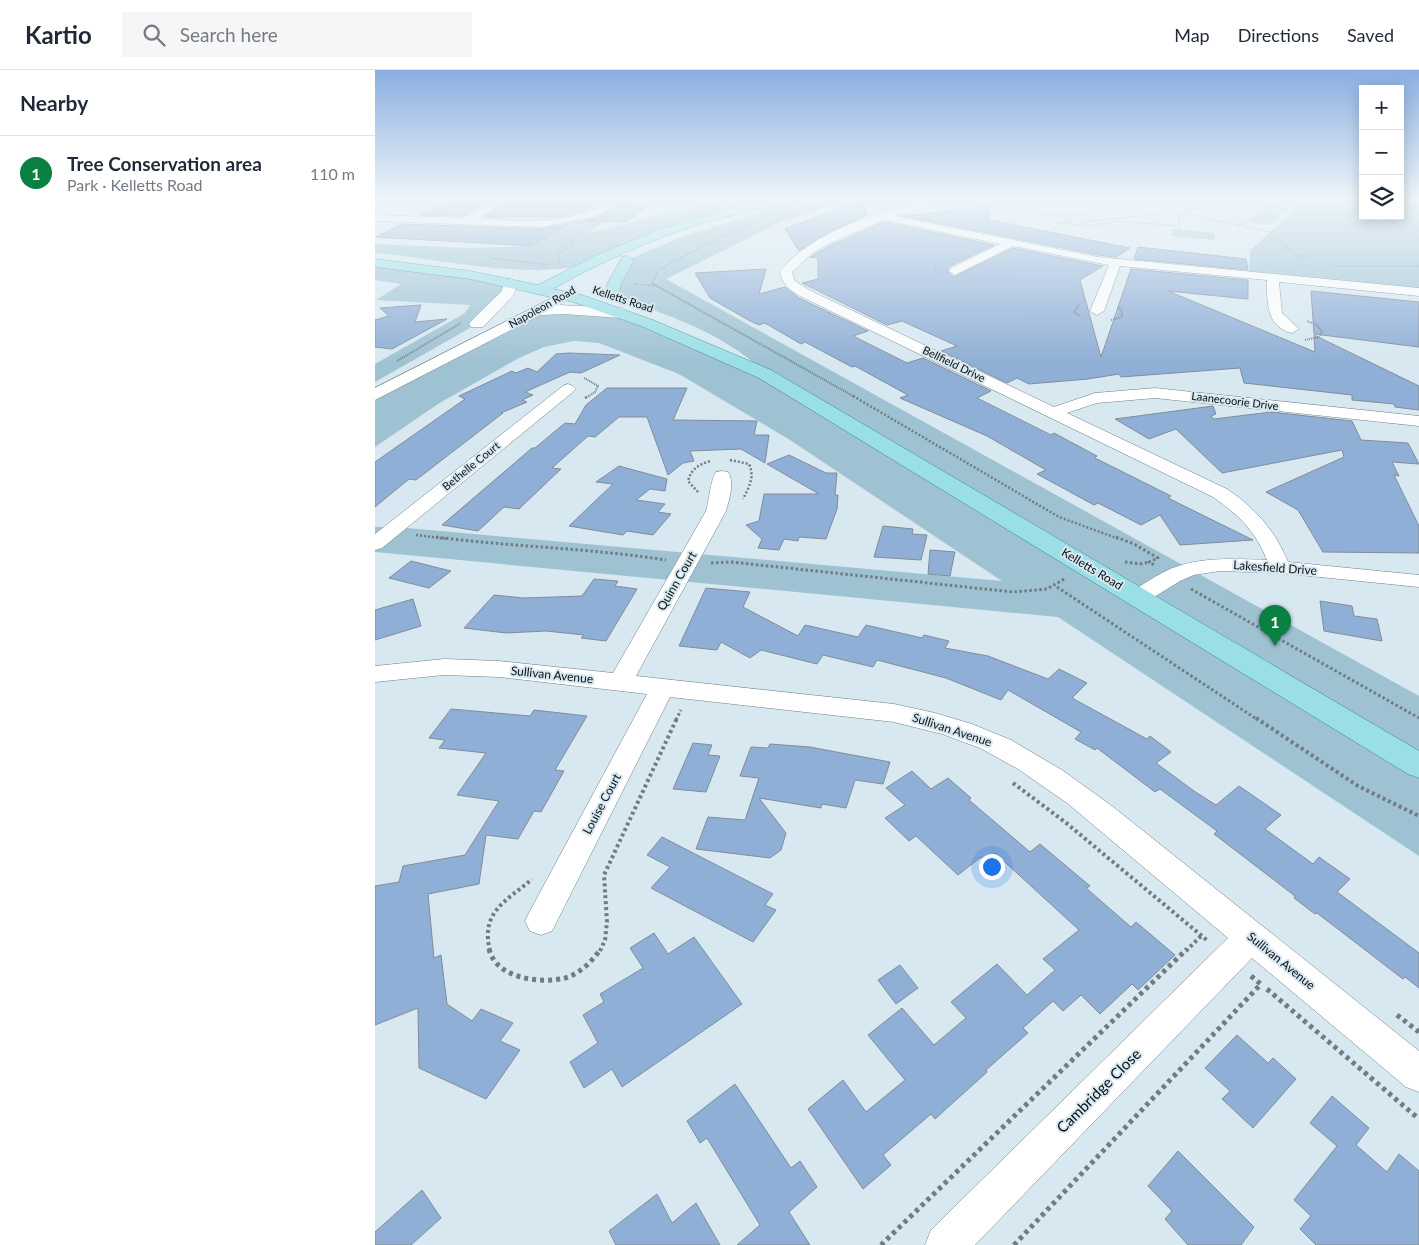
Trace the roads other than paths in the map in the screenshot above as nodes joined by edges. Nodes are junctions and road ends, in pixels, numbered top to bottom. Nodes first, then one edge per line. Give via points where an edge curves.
1 (375, 253) edge
2 (612, 253) edge
3 (644, 253) edge
4 (806, 253) edge
5 (991, 253) edge
6 (1062, 253) edge
7 (627, 260) junction
8 (375, 263) edge
9 (1115, 263) junction
10 (554, 270) junction
11 (955, 271) dead end
12 (602, 273) dead end
13 (1273, 278) junction
14 (511, 283) junction
15 (580, 286) junction
16 (542, 289) junction
17 (1419, 292) edge
18 (566, 295) junction
19 (613, 295) junction
20 (538, 310) junction
21 (658, 311) dead end
22 (1097, 312) dead end
23 (621, 313) junction
24 (471, 322) junction
25 (699, 329) dead end
26 (1292, 329) dead end
27 (765, 374) junction
28 (375, 381) edge
29 (568, 390) dead end
30 (375, 395) edge
31 (1054, 412) junction
32 (1419, 421) edge
33 (722, 476) dead end
34 (375, 544) edge
35 (1280, 567) junction
36 (1419, 581) edge
37 (1138, 597) junction
38 (375, 674) edge
39 (620, 682) junction
40 (669, 698) junction
41 (1419, 766) edge
42 (541, 921) dead end
43 (1251, 937) junction
44 (1419, 1074) edge
45 (946, 1245) edge

1 - 10 main road, Kelletts Road
2 - 10 main road, Napoleon Road via 582,266
3 - 7 main road
4 - 31 street, Bellfield Drive via 788,267 788,279 794,286
5 - 11 street
6 - 9 street
7 - 12 main road
7 - 19 main road via 614,284
8 - 14 main road, Kelletts Road via 449,271
9 - 13 street
9 - 22 street
10 - 15 main road, Kelletts Road
10 - 16 main road, Napoleon Road
13 - 17 street
13 - 26 street via 1276,318
14 - 16 main road, Kelletts Road
14 - 24 main road via 508,292
15 - 18 main road, Napoleon Road
15 - 19 main road, Kelletts Road
16 - 18 main road, Kelletts Road
16 - 24 main road, Napoleon Road
18 - 20 main road, Napoleon Road
18 - 23 main road, Kelletts Road
19 - 21 main road, Kelletts Road
20 - 23 main road
20 - 30 main road, Napoleon Road
23 - 27 main road, Kelletts Road
24 - 28 main road, Napoleon Road
25 - 27 main road, Kelletts Road via 731,345
27 - 37 main road, Kelletts Road
29 - 34 street, Bethelle Court
31 - 32 street, Laanecoorie Drive via 1095,398 1155,393
31 - 35 street, Bellfield Drive via 1232,500 1261,527 1273,546
33 - 39 street, Quinn Court via 716,511
35 - 36 street, Lakesfield Drive
35 - 37 street, Lakesfield Drive via 1203,566 1172,576
37 - 41 main road, Kelletts Road
38 - 39 street, Sullivan Avenue via 419,668 471,668
39 - 40 street, Sullivan Avenue
40 - 42 street, Louise Court
40 - 43 street, Sullivan Avenue via 893,713 978,737 1007,750 1045,774
43 - 44 street, Sullivan Avenue
43 - 45 street, Cambridge Close

